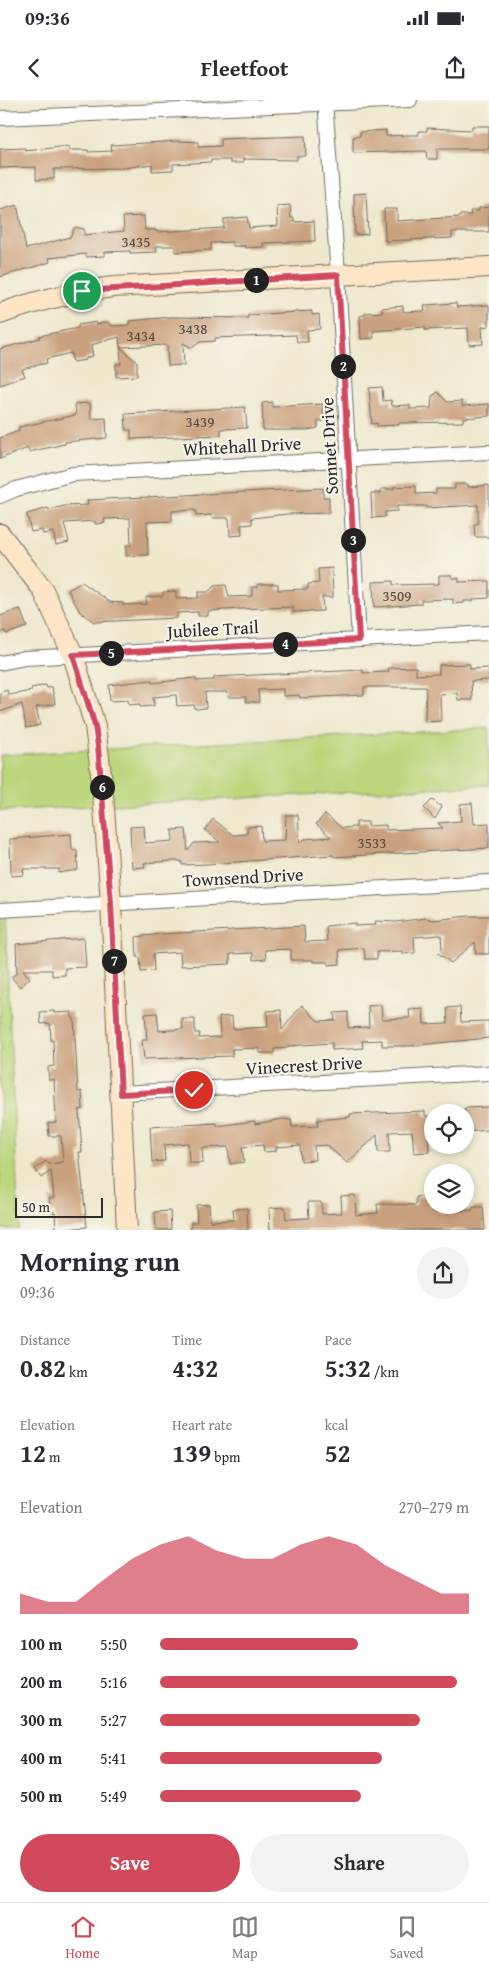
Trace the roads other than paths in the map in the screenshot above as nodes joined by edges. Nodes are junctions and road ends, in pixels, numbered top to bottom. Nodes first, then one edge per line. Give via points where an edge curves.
1 (410, 100) edge
2 (326, 102) edge
3 (0, 118) edge
4 (489, 267) edge
5 (338, 275) junction
6 (0, 314) edge
7 (489, 452) edge
8 (348, 459) junction
9 (0, 496) edge
10 (0, 534) edge
11 (489, 633) edge
12 (359, 640) junction
13 (73, 655) junction
14 (0, 663) edge
15 (489, 882) edge
16 (111, 903) junction
17 (0, 910) edge
18 (489, 1073) edge
19 (121, 1094) junction
20 (127, 1230) edge

1 - 2 street
2 - 3 street
2 - 5 street, Sonnet Drive
4 - 5 street
5 - 6 street via 106,288 82,291
5 - 8 street, Sonnet Drive
7 - 8 street, Whitehall Drive
8 - 9 street, Whitehall Drive via 73,474
8 - 12 street, Sonnet Drive
10 - 13 street via 40,585
11 - 12 street, Jubilee Trail
12 - 13 street, Jubilee Trail
13 - 14 street, Jubilee Trail
13 - 16 street via 95,726
15 - 16 street, Townsend Drive
16 - 17 street, Townsend Drive
16 - 19 street
18 - 19 street, Vinecrest Drive
19 - 20 street

